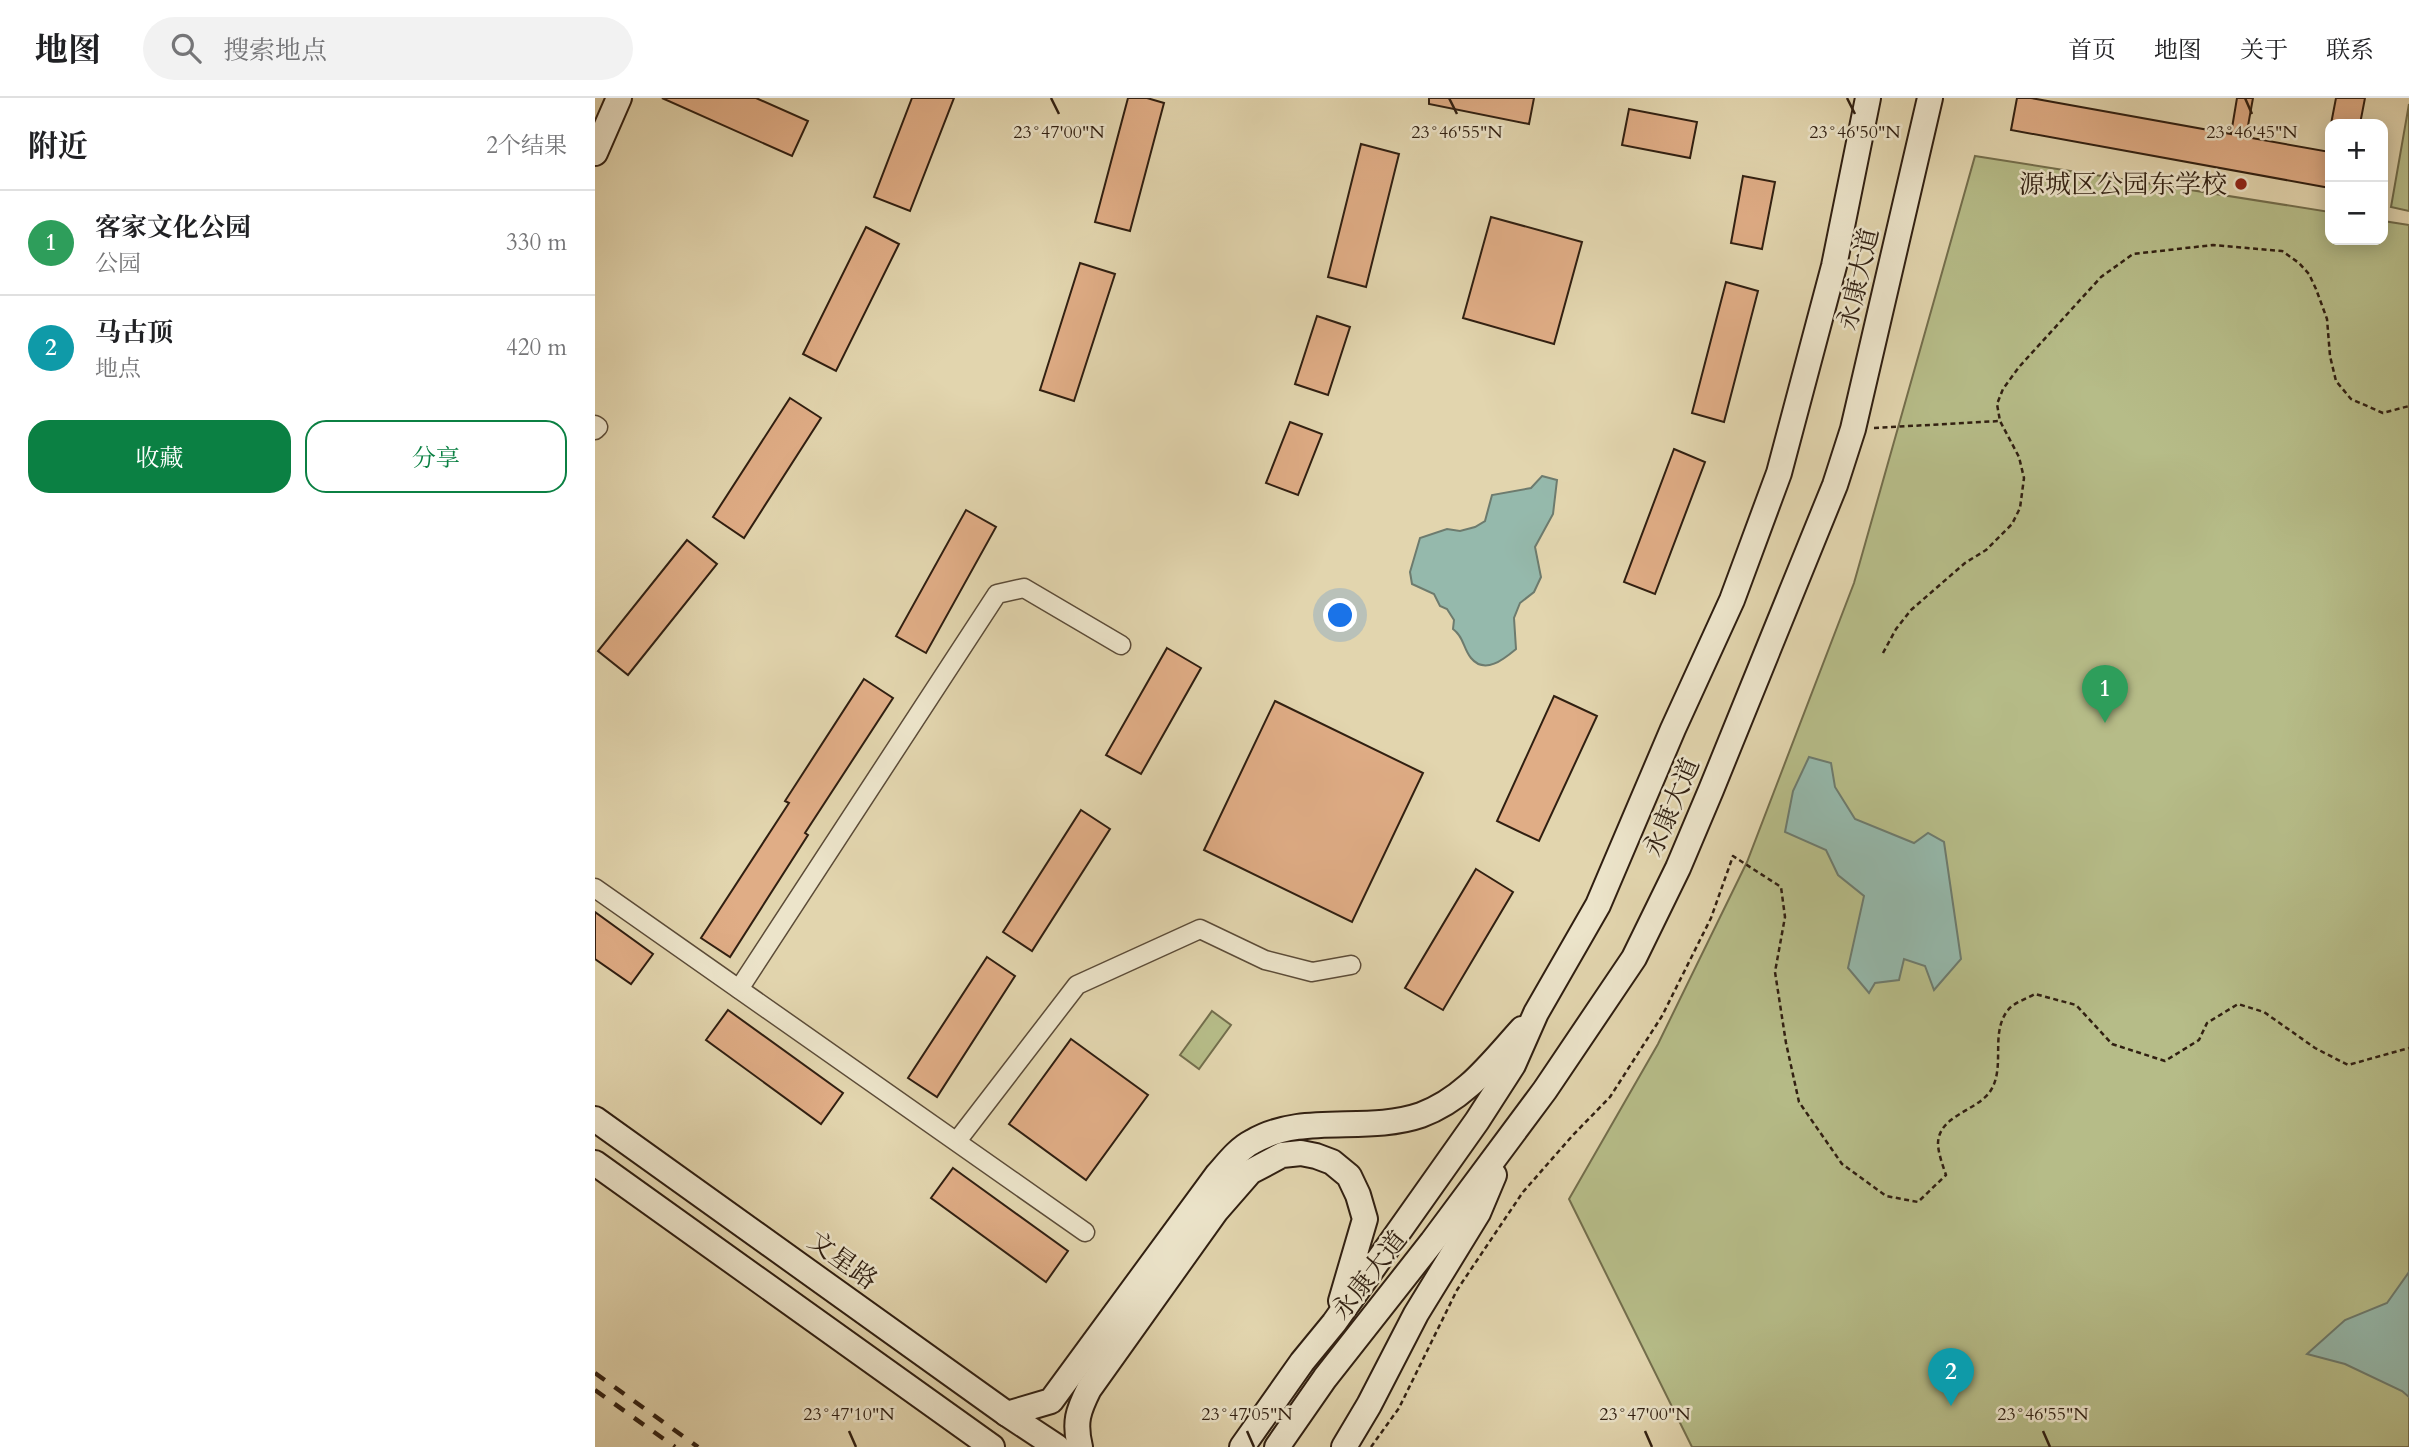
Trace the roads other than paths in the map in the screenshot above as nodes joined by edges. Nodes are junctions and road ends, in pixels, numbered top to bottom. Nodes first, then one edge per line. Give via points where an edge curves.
1 (619, 98) edge
2 (1868, 98) edge
3 (1930, 98) edge
4 (595, 153) edge
5 (1121, 645) dead end
6 (595, 888) edge
7 (1351, 965) dead end
8 (739, 989) junction
9 (1537, 1013) junction
10 (595, 1119) edge
11 (1511, 1136) junction
12 (957, 1141) junction
13 (595, 1163) edge
14 (1085, 1231) dead end
15 (1334, 1323) junction
16 (1007, 1414) junction
17 (992, 1447) edge
18 (1057, 1447) edge
19 (1080, 1447) edge
20 (1242, 1447) edge
21 (1277, 1447) edge
22 (1344, 1447) edge

1 - 4 street
2 - 9 street, 永康大道 via 1834,266 1779,473 1732,600 1598,905
3 - 11 street, 永康大道 via 1853,429 1835,485 1711,790 1650,924 1627,969
5 - 8 street via 1024,587 997,594
6 - 8 street
7 - 12 street via 1313,972 1265,960 1200,929 1077,985
8 - 12 street
9 - 15 street, 永康大道 via 1506,1076
9 - 16 street via 1471,1086 1422,1114 1392,1123 1308,1125 1252,1142 1217,1175 1051,1401
10 - 16 street, 文星路
11 - 21 street, 永康大道
11 - 22 street via 1478,1213 1416,1314
12 - 14 street
13 - 17 street
15 - 19 street via 1365,1219 1358,1195 1349,1176 1332,1162 1301,1153 1282,1155 1250,1172 1216,1211 1089,1389 1079,1409 1076,1429
15 - 20 street, 永康大道
16 - 18 street, 文星路

